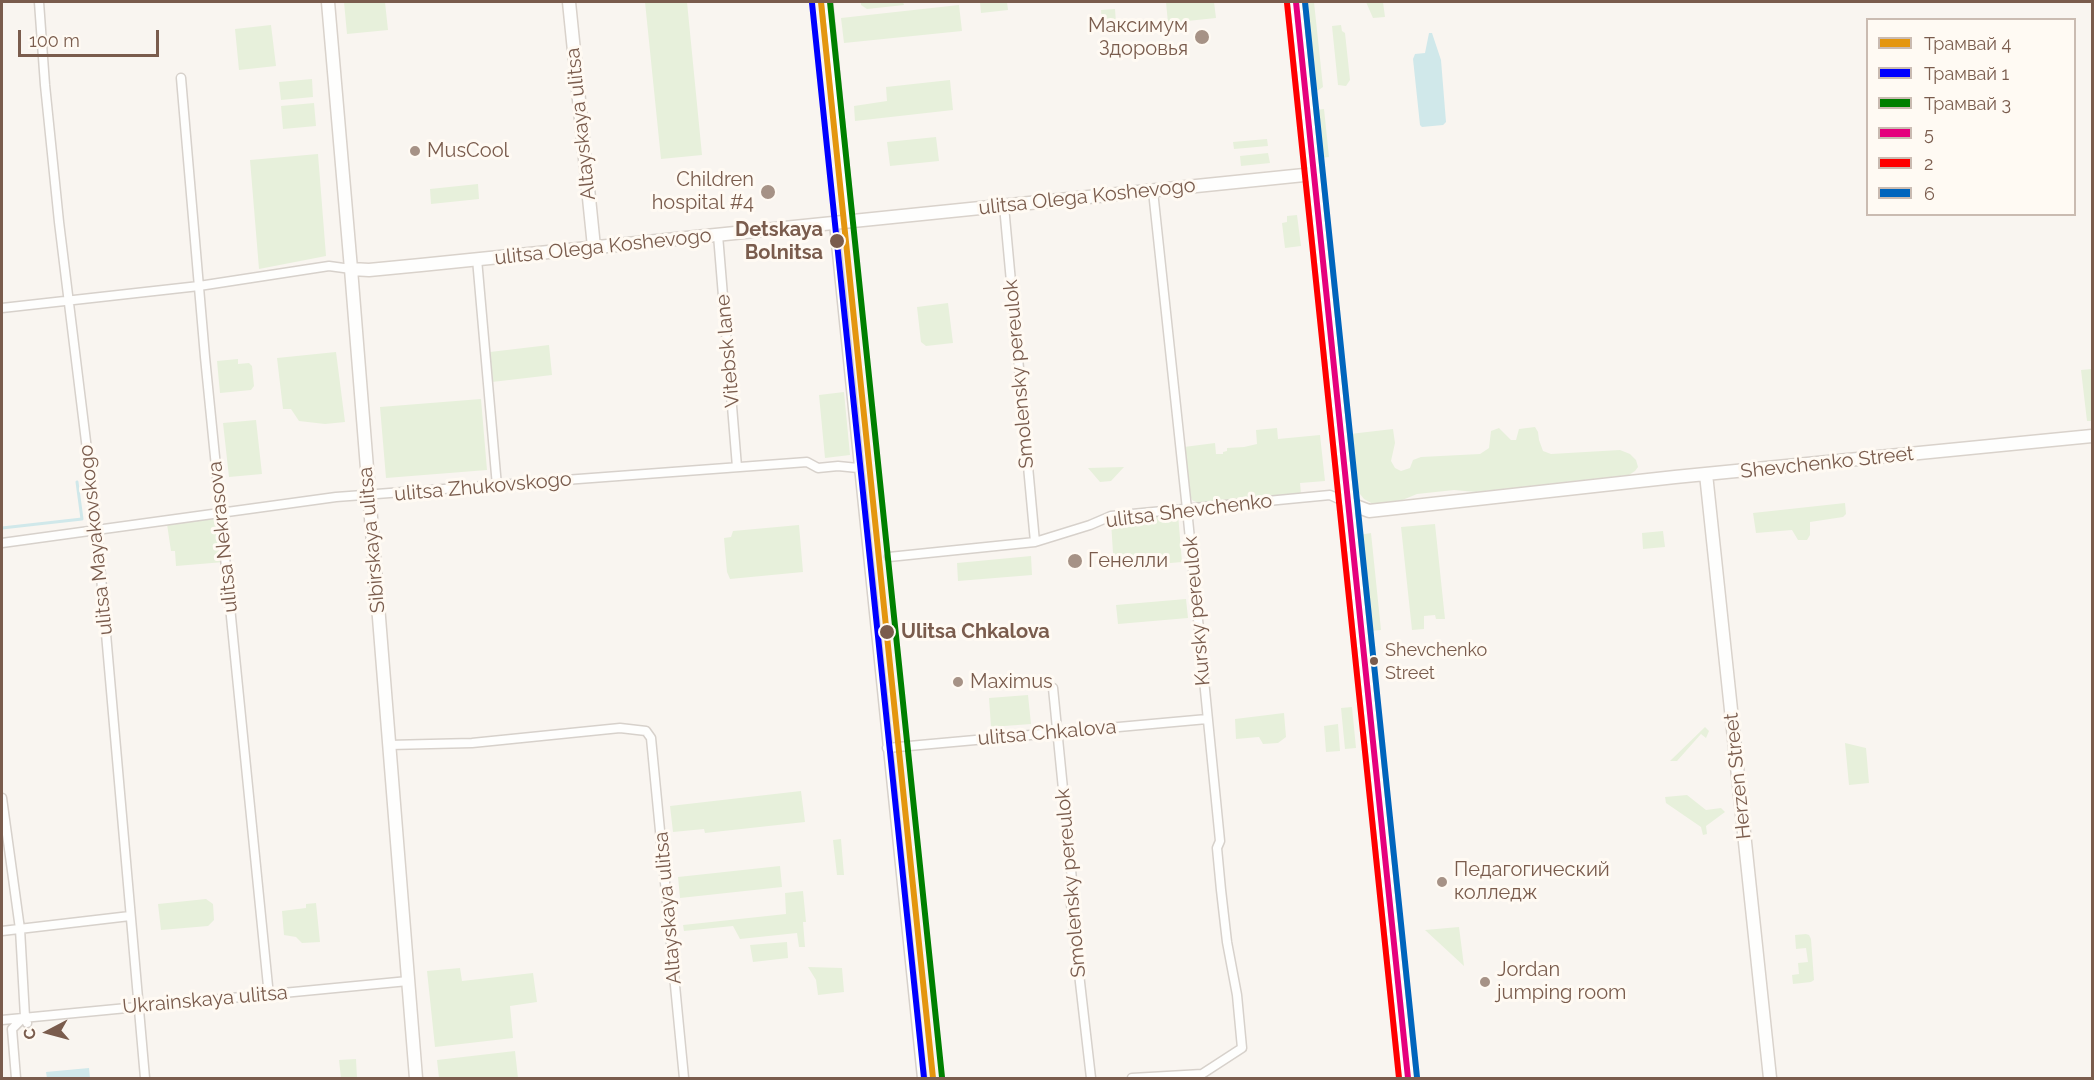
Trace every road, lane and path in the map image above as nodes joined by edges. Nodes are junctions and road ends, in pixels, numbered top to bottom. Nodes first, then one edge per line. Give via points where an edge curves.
1 (39, 2) edge
2 (328, 2) edge
3 (569, 2) edge
4 (828, 2) edge
5 (1296, 2) edge
6 (181, 78) dead end
7 (1314, 174) junction
8 (1153, 190) junction
9 (1004, 206) junction
10 (850, 222) junction
11 (834, 224) junction
12 (718, 235) junction
13 (594, 247) junction
14 (477, 260) junction
15 (351, 269) junction
16 (199, 286) junction
17 (68, 302) junction
18 (2, 308) edge
19 (2092, 436) edge
20 (737, 467) junction
21 (858, 468) junction
22 (1706, 474) junction
23 (497, 486) junction
24 (368, 496) junction
25 (1348, 503) junction
26 (1188, 509) junction
27 (221, 514) junction
28 (97, 531) junction
29 (1035, 542) junction
30 (2, 543) edge
31 (889, 556) dead end
32 (1053, 688) dead end
33 (1207, 719) junction
34 (1057, 732) junction
35 (389, 745) junction
36 (887, 748) junction
37 (2, 798) edge
38 (130, 916) junction
39 (20, 929) junction
40 (2, 931) edge
41 (408, 981) junction
42 (269, 996) junction
43 (138, 1006) junction
44 (2, 1020) edge
45 (26, 1020) junction
46 (1202, 1076) edge
47 (16, 1078) edge
48 (145, 1078) edge
49 (416, 1078) edge
50 (684, 1078) edge
51 (922, 1078) edge
52 (1091, 1078) edge
53 (1132, 1078) edge
54 (1408, 1078) edge
55 (1770, 1078) edge

1 - 17 street, ulitsa Mayakovskogo
2 - 15 street, Sibirskaya ulitsa
3 - 13 street, Altayskaya ulitsa
4 - 10 street
5 - 7 street
6 - 16 street, ulitsa Nekrasova
7 - 8 street, ulitsa Olega Koshevogo
7 - 25 street
8 - 9 street, ulitsa Olega Koshevogo
8 - 26 street, Kursky pereulok
9 - 10 street, ulitsa Olega Koshevogo
9 - 29 street, Smolensky pereulok
10 - 11 street, ulitsa Olega Koshevogo
11 - 12 street, ulitsa Olega Koshevogo
11 - 21 street
12 - 13 street, ulitsa Olega Koshevogo
12 - 20 street, Vitebsk lane
13 - 14 street, ulitsa Olega Koshevogo
14 - 15 street, ulitsa Olega Koshevogo
14 - 23 street
15 - 16 street, ulitsa Olega Koshevogo via 329,266
15 - 24 street, Sibirskaya ulitsa
16 - 17 street, ulitsa Olega Koshevogo
16 - 27 street, ulitsa Nekrasova
17 - 18 street, ulitsa Olega Koshevogo
17 - 28 street, ulitsa Mayakovskogo
19 - 22 street, Shevchenko Street
20 - 21 street, ulitsa Zhukovskogo via 807,462 818,468
20 - 23 street, ulitsa Zhukovskogo
21 - 36 street
22 - 25 street, Shevchenko Street via 1369,511
22 - 55 street, Herzen Street
23 - 24 street, ulitsa Zhukovskogo
24 - 27 street, ulitsa Zhukovskogo
24 - 35 street, Sibirskaya ulitsa
25 - 26 street, ulitsa Shevchenko via 1330,495
25 - 54 street
26 - 29 street, ulitsa Shevchenko via 1111,516
26 - 33 street, Kursky pereulok
27 - 28 street, ulitsa Zhukovskogo
27 - 42 street, ulitsa Nekrasova
28 - 30 street, ulitsa Zhukovskogo
28 - 38 street, ulitsa Mayakovskogo
29 - 31 street, ulitsa Shevchenko
32 - 34 street, Smolensky pereulok
33 - 34 street, ulitsa Chkalova
33 - 46 street, Kursky pereulok via 1220,841 1217,848 1242,1048
34 - 36 street, ulitsa Chkalova
34 - 52 street, Smolensky pereulok
35 - 41 street, Sibirskaya ulitsa
35 - 50 street, Altayskaya ulitsa via 472,743 620,728 646,731 651,738
36 - 51 street
37 - 39 street
38 - 39 street
38 - 43 street, ulitsa Mayakovskogo
39 - 40 street
39 - 45 street
41 - 42 street, Ukrainskaya ulitsa
41 - 49 street, Sibirskaya ulitsa
42 - 43 street, Ukrainskaya ulitsa
43 - 45 street, Ukrainskaya ulitsa
43 - 48 street, ulitsa Mayakovskogo
44 - 45 street, Ukrainskaya ulitsa
45 - 47 street via 12,1029
46 - 53 street

